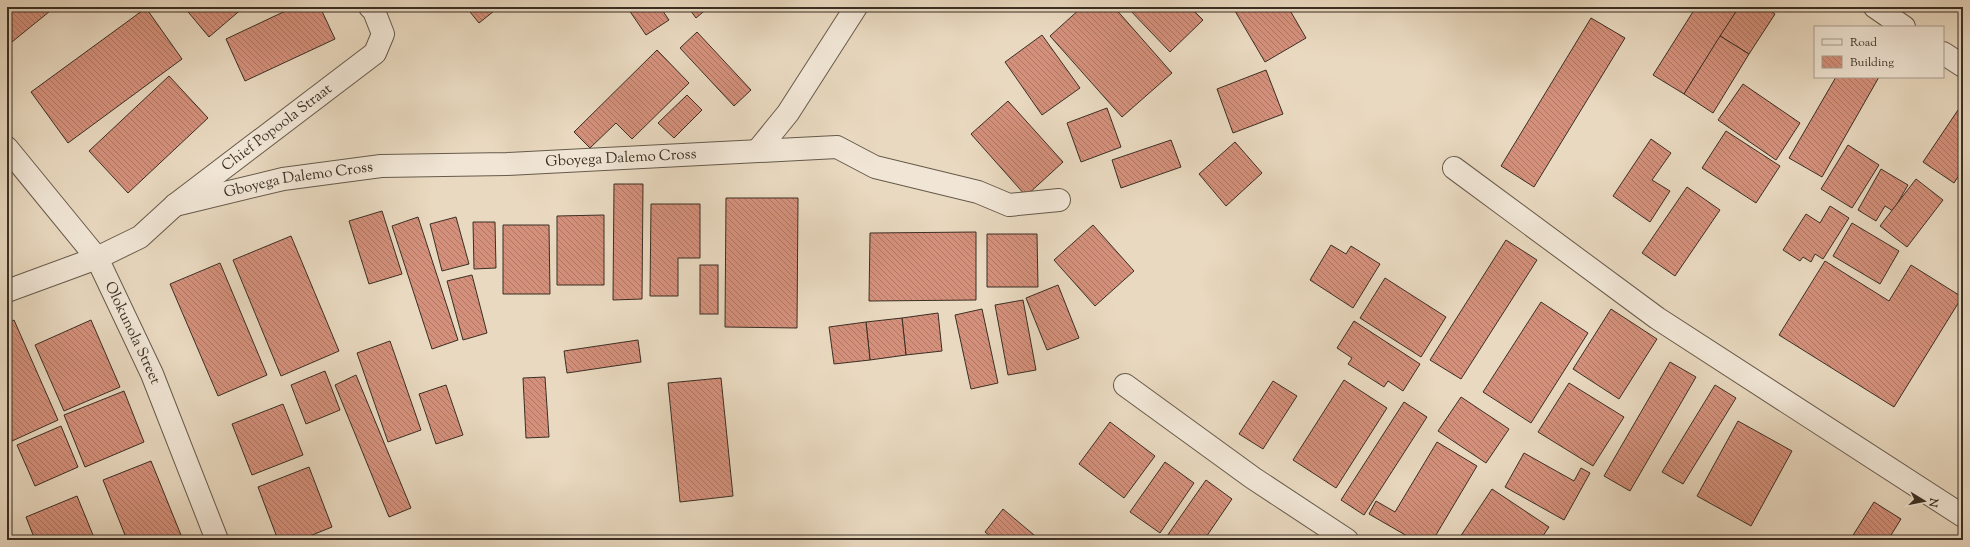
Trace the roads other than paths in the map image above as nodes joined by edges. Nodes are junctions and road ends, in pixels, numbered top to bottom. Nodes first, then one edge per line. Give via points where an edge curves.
1 (370, 7) edge
2 (856, 7) edge
3 (1875, 7) edge
4 (1903, 26) edge
5 (1944, 54) edge
6 (1963, 66) edge
7 (7, 148) edge
8 (758, 150) junction
9 (1454, 168) dead end
10 (1059, 200) dead end
11 (175, 205) junction
12 (97, 258) junction
13 (7, 291) edge
14 (1125, 385) dead end
15 (1963, 516) edge
16 (217, 540) edge
17 (1347, 540) edge

1 - 11 street, Chief Popoola Straat via 374,11 382,34 375,53
2 - 8 street via 788,113
3 - 4 street
5 - 6 street
7 - 12 street, Olokunola Street
8 - 10 street, Gboyega Dalemo Cross via 837,147 875,167 978,192 1009,205
8 - 11 street, Gboyega Dalemo Cross via 507,164 381,166 284,179
9 - 15 street via 1657,318
11 - 12 street, Chief Popoola Straat via 140,237
12 - 13 street, Chief Popoola Straat
12 - 16 street, Olokunola Street via 152,374
14 - 17 street via 1253,478

